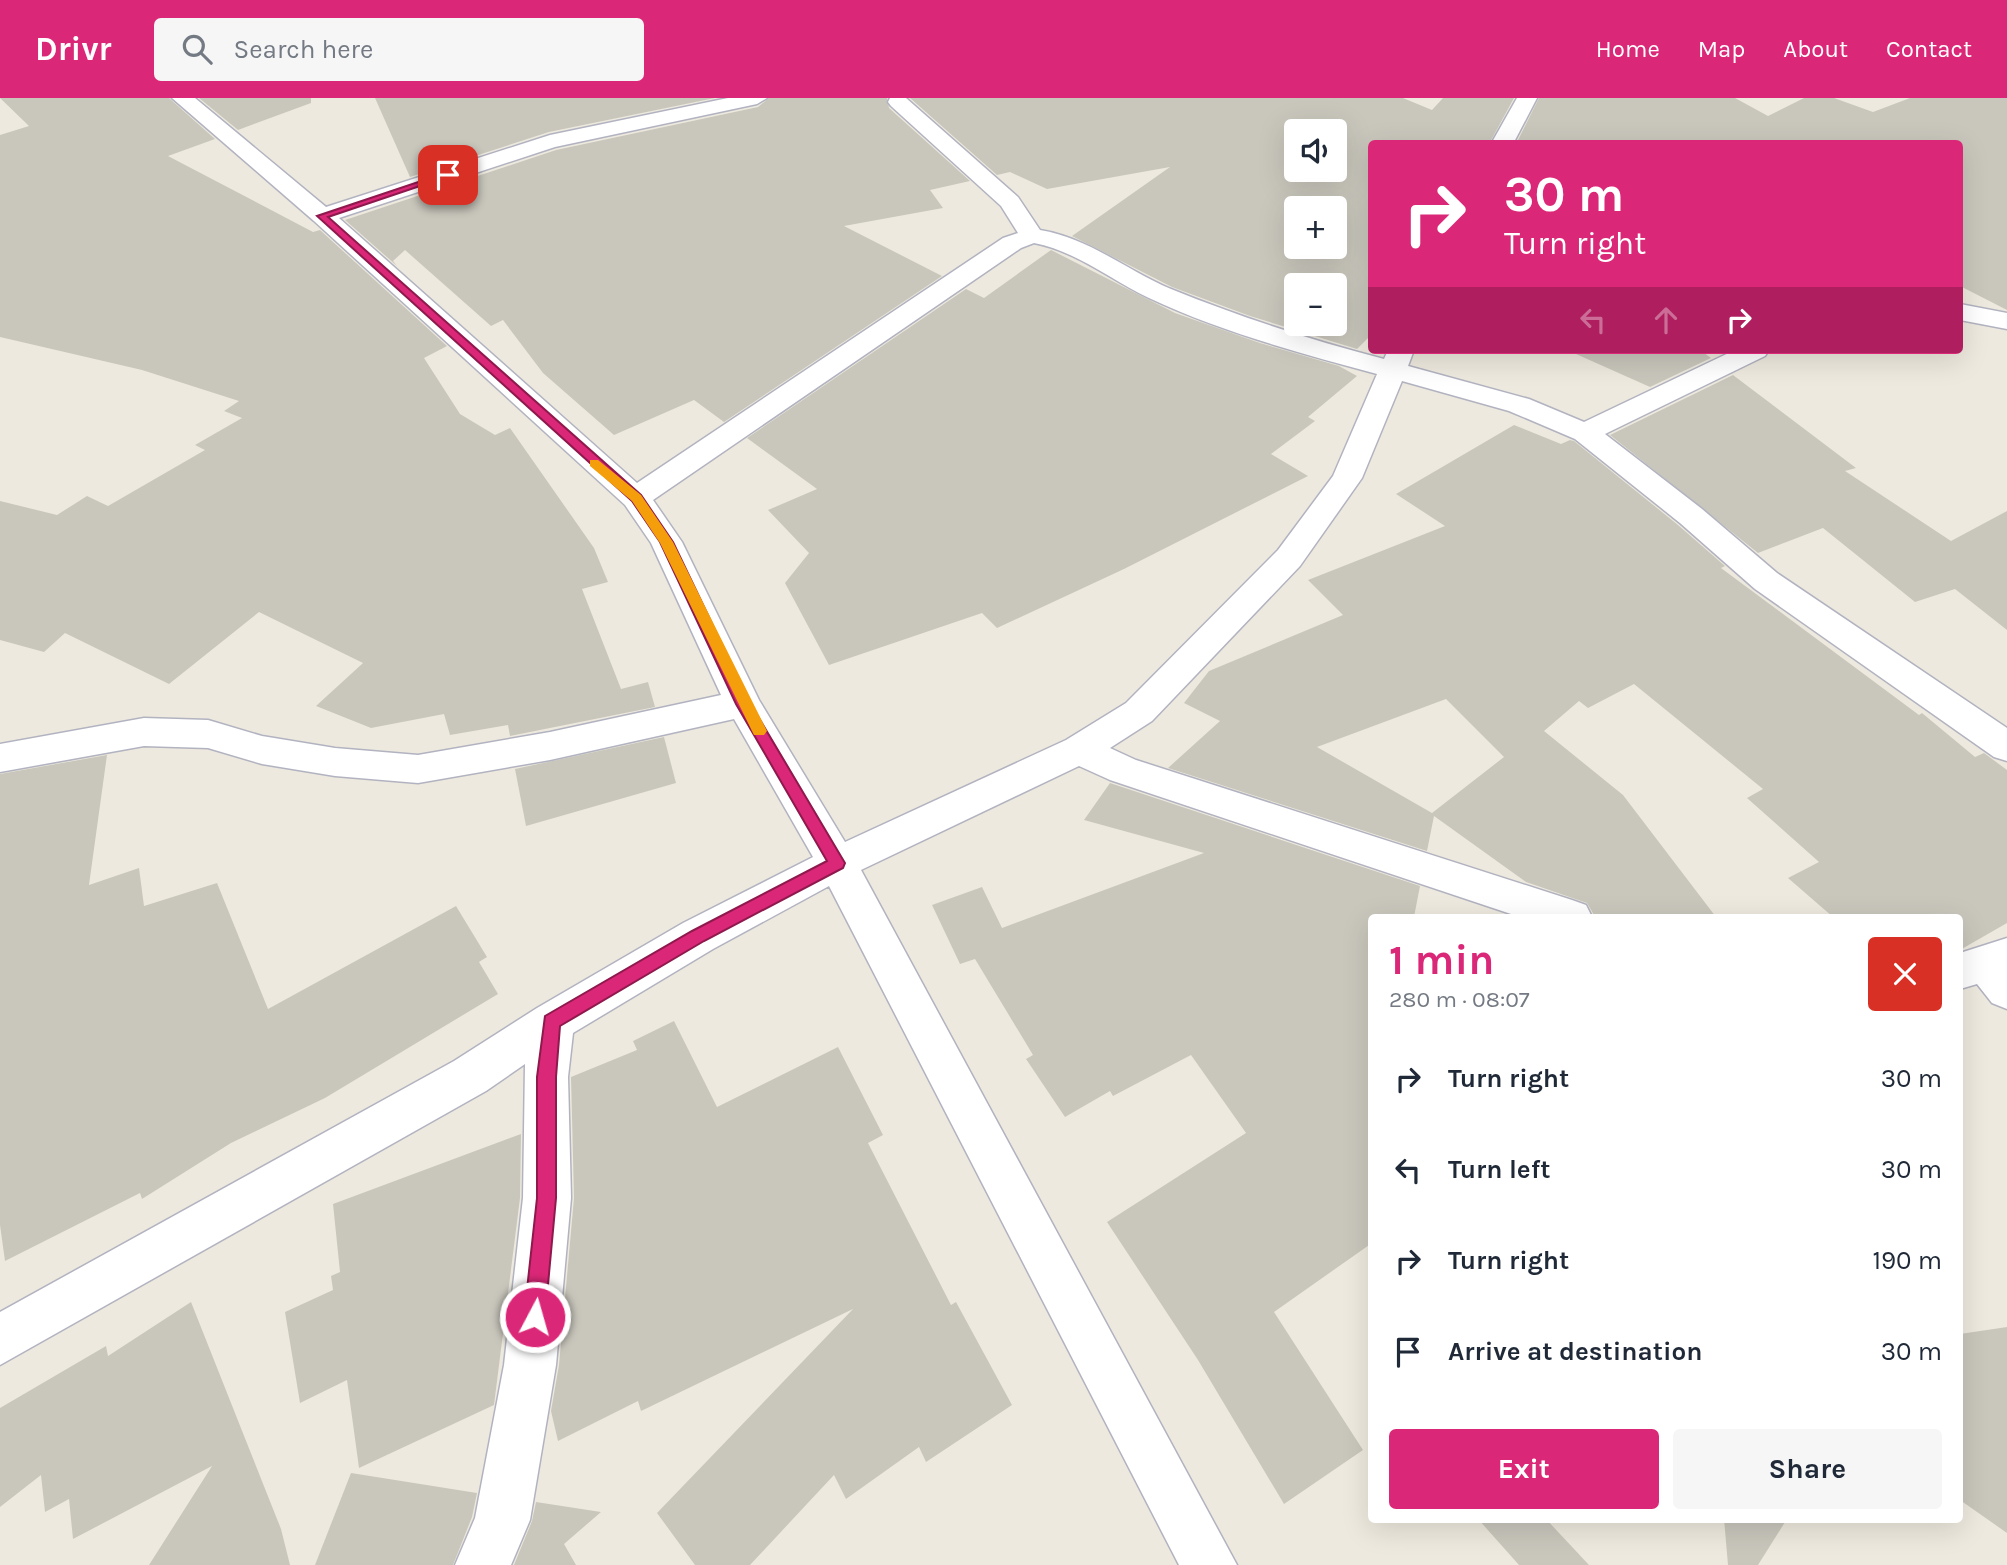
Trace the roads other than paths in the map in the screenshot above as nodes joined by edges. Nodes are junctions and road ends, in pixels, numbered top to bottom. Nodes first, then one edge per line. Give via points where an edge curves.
1 (182, 98) edge
2 (757, 98) edge
3 (1527, 98) edge
4 (898, 102) dead end
5 (1504, 140) edge
6 (322, 216) junction
7 (1032, 236) junction
8 (1963, 313) edge
9 (2007, 321) edge
10 (1748, 354) edge
11 (1397, 360) edge
12 (1585, 433) junction
13 (636, 498) junction
14 (743, 704) junction
15 (2007, 747) edge
16 (1079, 750) junction
17 (0, 758) edge
18 (837, 863) junction
19 (1563, 914) edge
20 (552, 1022) junction
21 (0, 1340) edge
22 (483, 1565) edge
23 (1209, 1565) edge

1 - 6 street
2 - 6 street via 550,142
3 - 5 street
4 - 7 street via 1010,202
6 - 13 street
7 - 11 street via 1062,241 1159,293 1282,340
7 - 13 street via 1012,243
8 - 9 street
10 - 12 street
11 - 12 street
11 - 16 street via 1347,478 1289,558 1139,712
12 - 15 street via 1766,581
13 - 14 street via 666,542
14 - 17 street via 418,769 323,761 208,734 144,732
14 - 18 street
16 - 18 street
16 - 19 street via 1123,770
18 - 20 street via 698,936
18 - 23 street
20 - 21 street via 470,1076
20 - 22 street via 546,1077 547,1198 530,1365 502,1520

